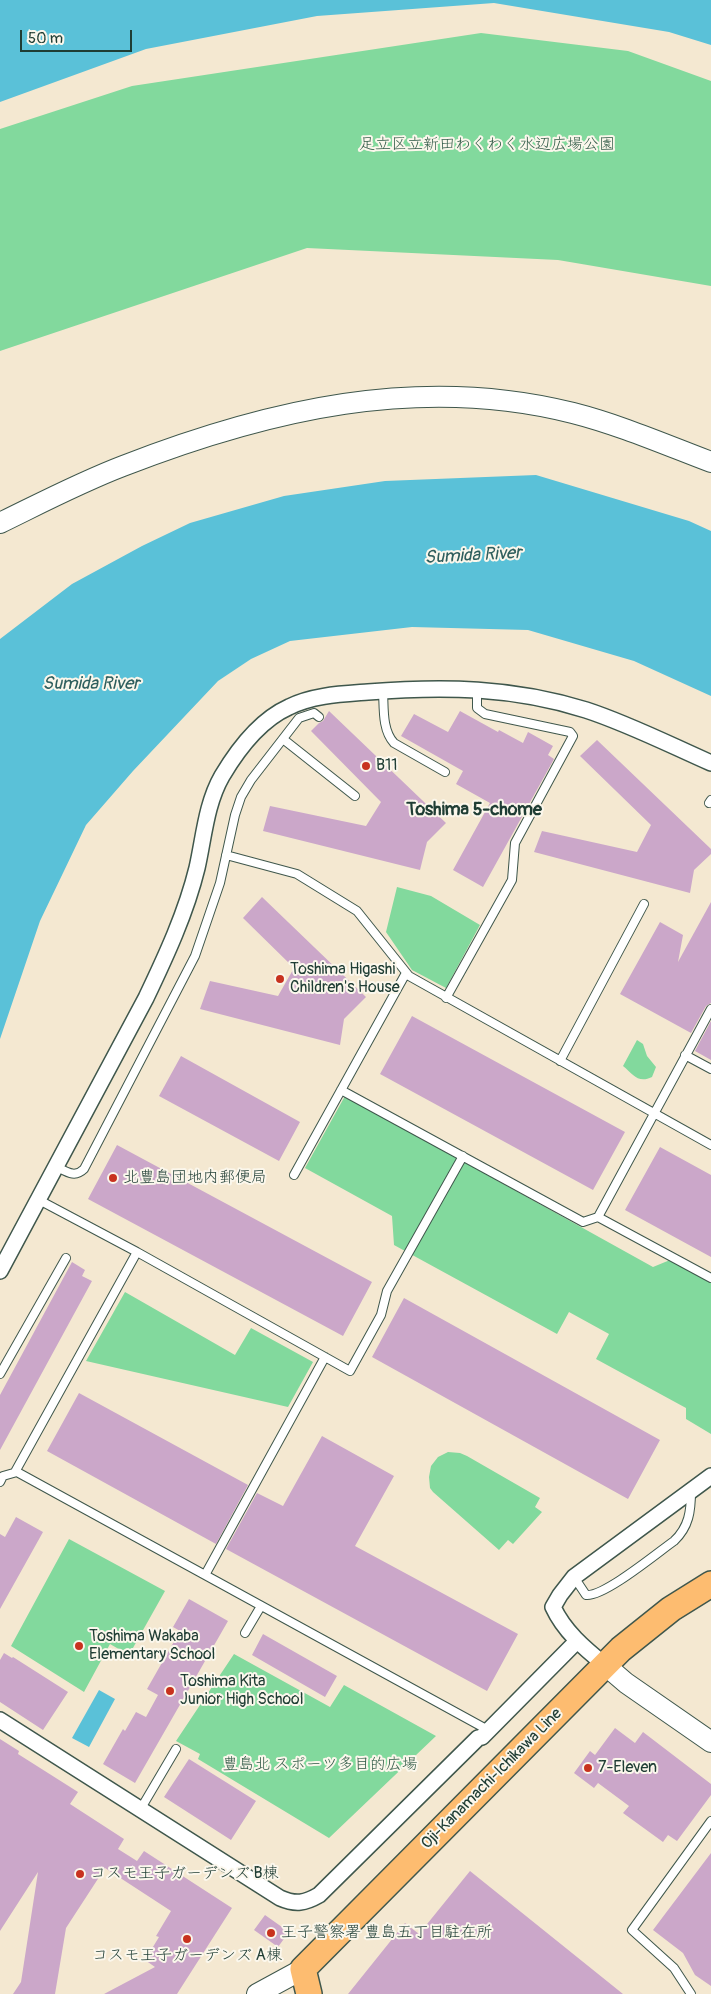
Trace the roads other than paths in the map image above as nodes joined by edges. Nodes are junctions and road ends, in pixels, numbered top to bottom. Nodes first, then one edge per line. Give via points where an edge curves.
1 (711, 462) edge
2 (0, 523) edge
3 (477, 690) junction
4 (383, 691) junction
5 (319, 716) dead end
6 (283, 739) junction
7 (711, 763) edge
8 (445, 772) dead end
9 (355, 796) dead end
10 (226, 855) junction
11 (644, 904) dead end
12 (406, 973) junction
13 (446, 998) junction
14 (711, 1009) edge
15 (686, 1056) junction
16 (560, 1061) junction
17 (711, 1069) edge
18 (341, 1090) junction
19 (655, 1114) junction
20 (711, 1145) edge
21 (463, 1156) junction
22 (57, 1167) junction
23 (294, 1175) dead end
24 (39, 1200) junction
25 (598, 1217) junction
26 (137, 1252) junction
27 (66, 1258) dead end
28 (0, 1271) edge
29 (711, 1278) edge
30 (325, 1357) junction
31 (0, 1374) edge
32 (14, 1472) junction
33 (711, 1476) edge
34 (0, 1482) edge
35 (691, 1491) junction
36 (205, 1575) junction
37 (574, 1577) junction
38 (711, 1584) edge
39 (261, 1606) junction
40 (245, 1634) dead end
41 (577, 1641) junction
42 (605, 1665) junction
43 (0, 1720) edge
44 (488, 1730) junction
45 (711, 1742) edge
46 (176, 1749) dead end
47 (140, 1810) junction
48 (711, 1821) edge
49 (303, 1969) junction
50 (257, 1994) edge
51 (309, 1994) edge
52 (692, 1994) edge

1 - 2 street via 573,413 521,402 428,396 376,399 316,407 186,443 122,466
3 - 4 street via 423,688
3 - 7 street via 543,699 588,711
3 - 13 lane via 477,708 485,714 570,732 574,736 515,843 512,880
4 - 8 lane via 389,738
4 - 22 street via 301,701 260,728 231,762 211,801 197,868 165,958
5 - 6 lane via 314,713 299,718
6 - 9 lane
6 - 10 lane via 242,797 234,815
10 - 12 lane via 297,874 357,910
10 - 22 lane via 196,956 88,1162 81,1172 75,1174
11 - 16 lane
12 - 13 lane
12 - 18 lane
13 - 16 lane
14 - 15 lane
15 - 17 lane
15 - 19 lane
16 - 19 lane
18 - 21 lane
18 - 23 lane
19 - 20 lane
19 - 25 lane
21 - 25 lane via 583,1222
21 - 30 lane via 387,1291 381,1315 350,1371
22 - 24 street
24 - 26 lane
24 - 28 street
25 - 29 lane
26 - 30 lane
26 - 32 lane
27 - 31 lane
30 - 36 lane
32 - 34 lane via 3,1476
32 - 36 lane
33 - 35 street
35 - 37 street
35 - 37 lane via 687,1524 674,1541 593,1596 586,1595
36 - 39 lane
37 - 41 street via 553,1607 559,1620
38 - 42 main road, Oji-Kanamachi-Ichikawa Line via 645,1628
39 - 40 lane
39 - 44 lane
41 - 42 street
41 - 44 street
42 - 45 street
42 - 49 main road, Oji-Kanamachi-Ichikawa Line
43 - 47 street
44 - 47 street via 319,1895 300,1904 280,1898
46 - 47 lane
48 - 52 lane via 632,1930 674,1968
49 - 50 street
49 - 51 main road

